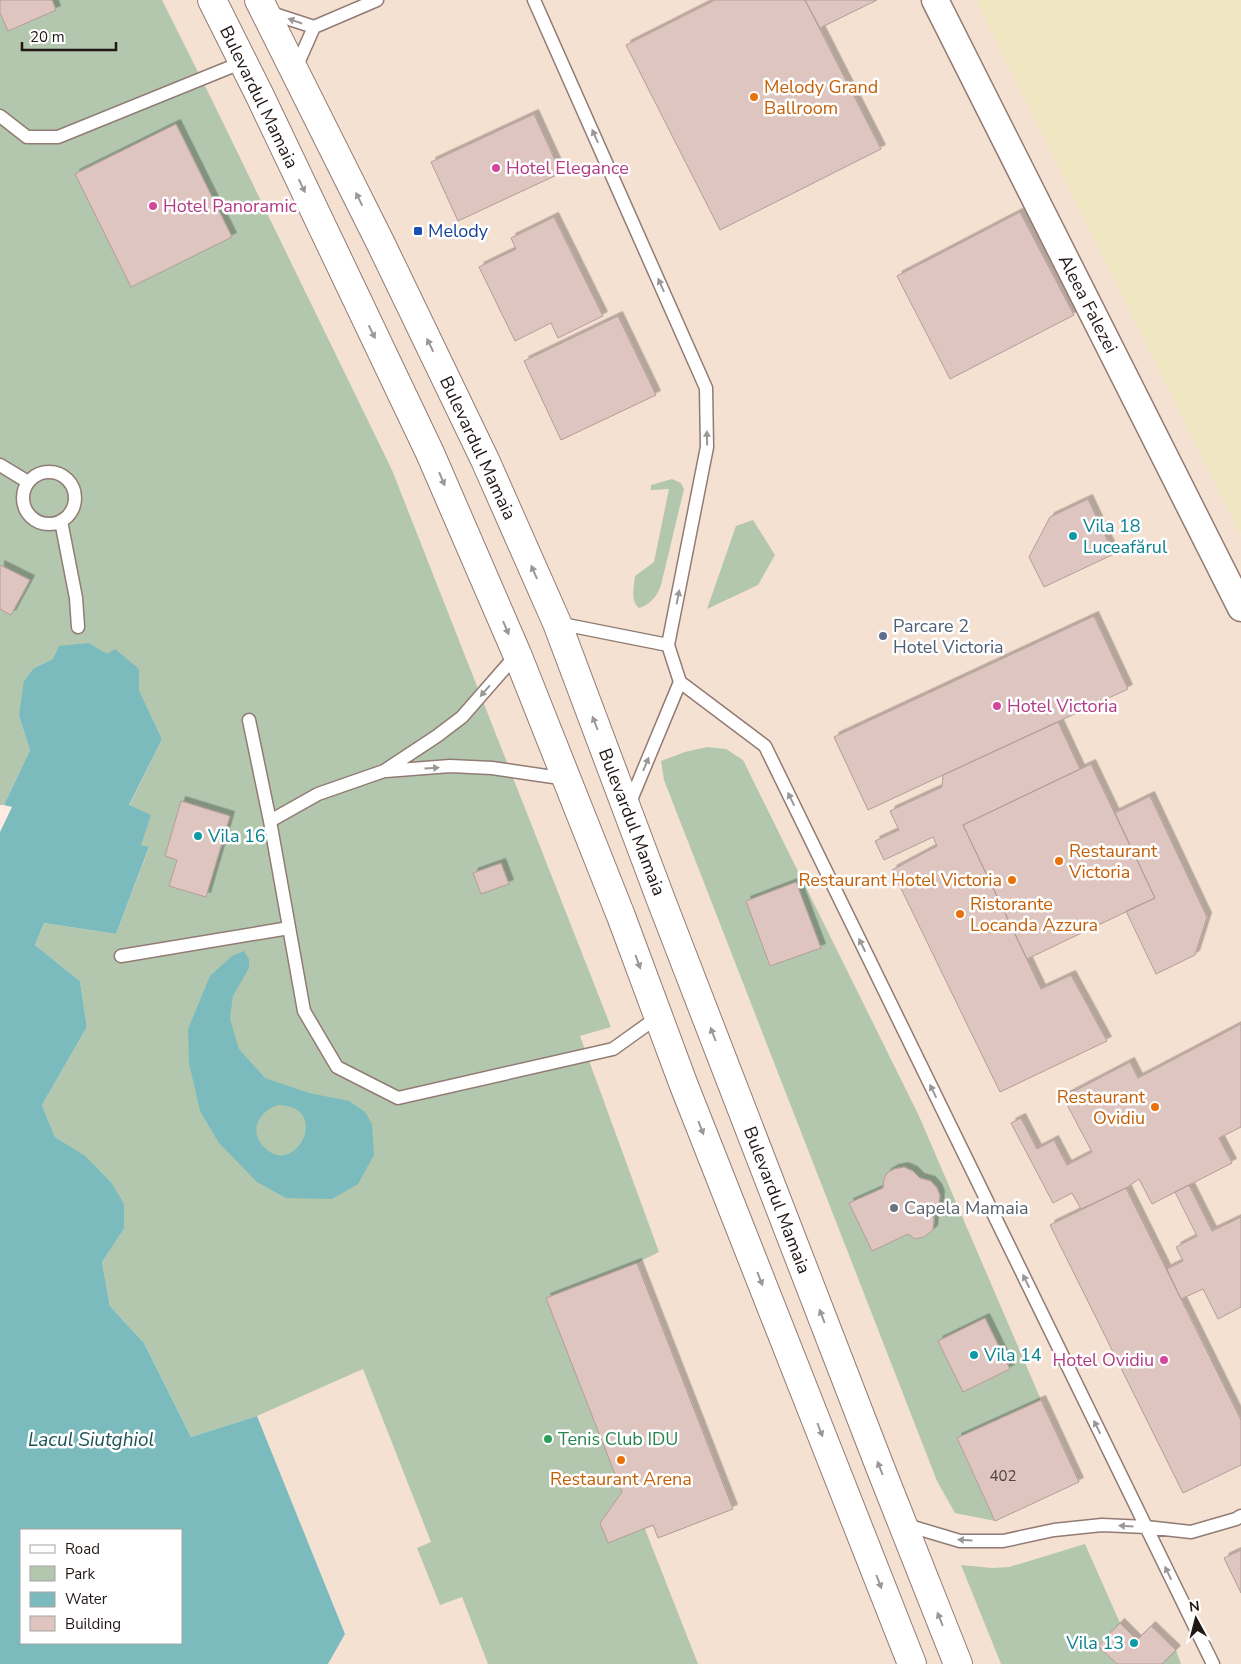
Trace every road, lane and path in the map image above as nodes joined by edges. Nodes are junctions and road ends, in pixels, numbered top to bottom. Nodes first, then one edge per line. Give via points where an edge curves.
1 (212, 0) edge
2 (377, 0) edge
3 (534, 0) edge
4 (935, 0) edge
5 (262, 5) edge
6 (314, 28) junction
7 (243, 62) junction
8 (295, 70) junction
9 (0, 116) edge
10 (0, 466) edge
11 (28, 482) junction
12 (61, 521) junction
13 (1241, 608) edge
14 (557, 623) junction
15 (78, 627) dead end
16 (668, 645) junction
17 (517, 654) junction
18 (680, 682) junction
19 (249, 720) dead end
20 (384, 771) junction
21 (567, 779) junction
22 (627, 809) junction
23 (270, 821) junction
24 (289, 928) junction
25 (122, 956) dead end
26 (659, 1016) junction
27 (1241, 1516) edge
28 (902, 1524) junction
29 (1146, 1527) junction
30 (912, 1664) edge
31 (958, 1664) edge
32 (1212, 1664) edge

1 - 7 main road, Bulevardul Mamaia
2 - 6 lane
16 -> 3 lane via 708,447 706,388
4 - 13 street, Aleea Falezei
6 -> 5 lane
5 - 8 main road, Bulevardul Mamaia
6 - 8 lane
7 - 9 lane via 58,137 27,137
7 -> 17 main road, Bulevardul Mamaia via 430,453
14 -> 8 main road, Bulevardul Mamaia via 485,460
10 - 11 lane
11 - 12 lane via 23,499 29,515 44,523
11 - 12 lane via 42,472 51,471 67,477 76,501 68,516
12 - 15 lane via 76,598
14 - 16 lane
22 -> 14 main road, Bulevardul Mamaia
16 - 18 lane
17 -> 20 lane via 462,717
17 - 21 main road, Bulevardul Mamaia
22 -> 18 lane
29 -> 18 lane via 765,746
19 - 23 lane
20 -> 21 lane via 450,766 492,768
20 - 23 lane via 318,794
21 -> 26 main road, Bulevardul Mamaia
28 -> 22 main road, Bulevardul Mamaia
23 - 24 lane
24 - 25 lane
24 - 26 lane via 304,1010 337,1067 398,1098 613,1049
26 -> 30 main road, Bulevardul Mamaia
27 - 29 lane via 1191,1532
29 -> 28 lane via 1102,1525 1054,1530 1003,1541 960,1541
31 -> 28 main road, Bulevardul Mamaia
32 -> 29 lane

